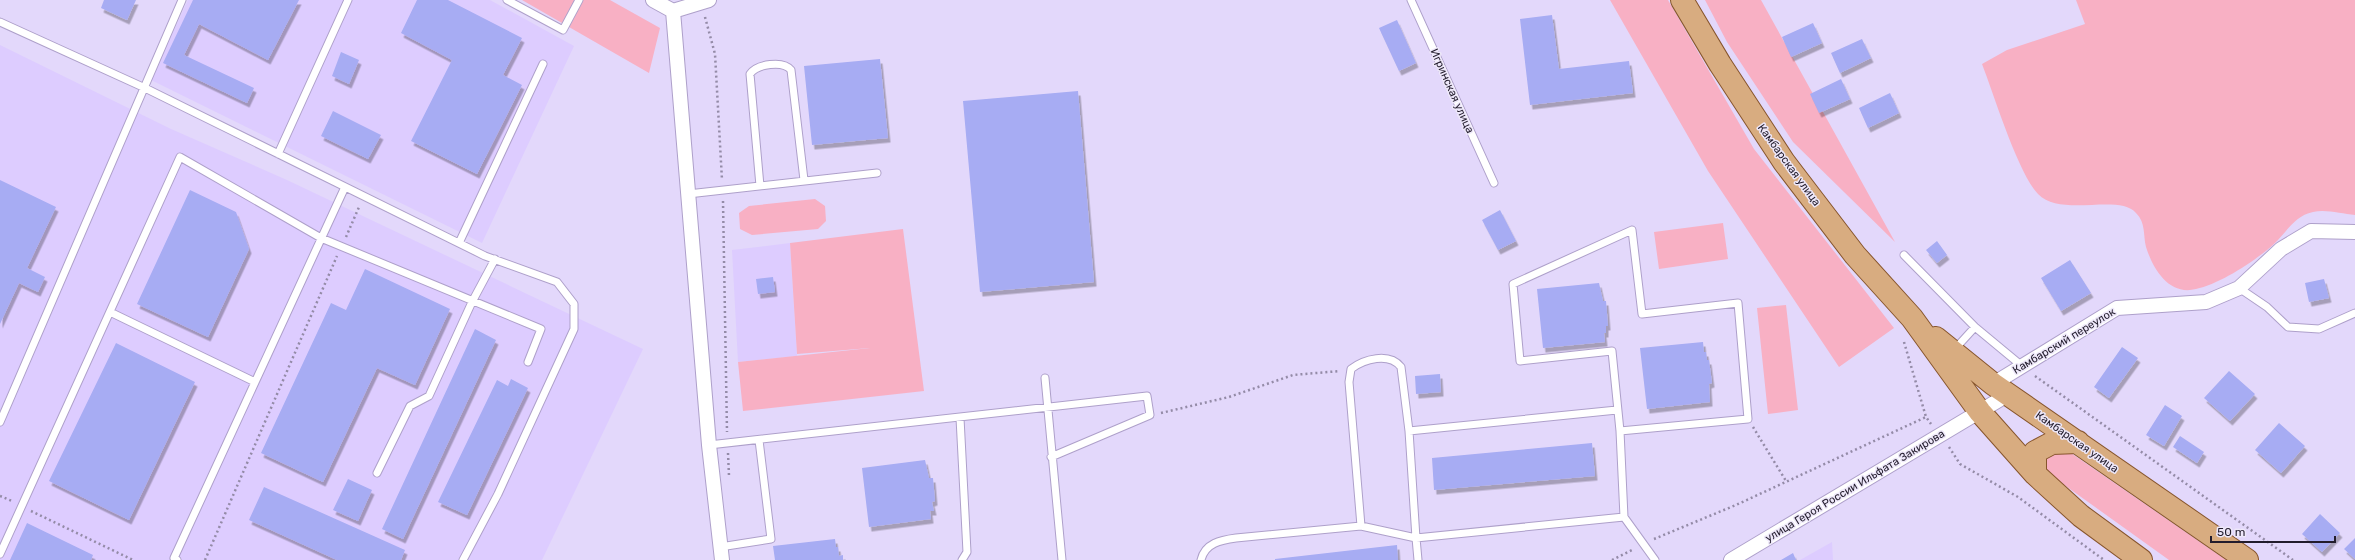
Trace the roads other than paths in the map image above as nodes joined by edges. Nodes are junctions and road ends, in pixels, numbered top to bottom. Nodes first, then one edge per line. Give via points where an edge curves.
1 (182, 0) edge
2 (348, 0) edge
3 (507, 0) edge
4 (579, 0) edge
5 (652, 0) edge
6 (1411, 0) edge
7 (1682, 0) edge
8 (704, 1) edge
9 (673, 11) junction
10 (0, 22) edge
11 (543, 64) dead end
12 (145, 88) junction
13 (278, 154) junction
14 (877, 173) dead end
15 (804, 180) junction
16 (1494, 183) dead end
17 (760, 186) junction
18 (345, 187) junction
19 (688, 194) junction
20 (2355, 232) edge
21 (321, 238) junction
22 (459, 243) junction
23 (1904, 255) dead end
24 (495, 259) junction
25 (2239, 288) junction
26 (472, 302) junction
27 (110, 312) junction
28 (2355, 313) edge
29 (1907, 327) junction
30 (1975, 327) junction
31 (1953, 352) junction
32 (528, 362) dead end
33 (2022, 366) junction
34 (1045, 378) dead end
35 (255, 382) junction
36 (2001, 389) junction
37 (1046, 406) junction
38 (1617, 410) junction
39 (1980, 412) junction
40 (960, 418) junction
41 (0, 422) edge
42 (1409, 431) junction
43 (1620, 431) junction
44 (759, 440) junction
45 (2078, 442) junction
46 (709, 445) junction
47 (1051, 457) junction
48 (377, 474) dead end
49 (2034, 474) junction
50 (1624, 517) junction
51 (1361, 526) junction
52 (1416, 538) junction
53 (721, 553) edge
54 (0, 554) edge
55 (177, 560) edge
56 (463, 560) edge
57 (962, 560) edge
58 (1062, 560) edge
59 (1201, 560) edge
60 (1418, 560) edge
61 (1655, 560) edge
62 (1731, 560) edge
63 (2141, 560) edge
64 (2247, 560) edge

1 - 12 lane
2 - 13 lane
3 - 4 lane via 563,30
5 - 9 street
6 - 16 lane, Игринская улица
7 - 29 main road, Камбарская улица via 1784,162
8 - 9 street
9 - 19 street
10 - 12 lane
11 - 22 lane
12 - 13 lane
12 - 41 lane
13 - 18 lane
14 - 15 lane
15 - 17 lane
15 - 17 lane via 791,70 784,64 776,64 755,68 750,74
17 - 19 lane
18 - 21 lane
18 - 22 lane
19 - 46 street
20 - 25 street, Камбарский переулок via 2311,231 2281,249
21 - 26 lane
21 - 27 lane via 180,157
21 - 35 lane
22 - 24 lane
23 - 30 lane
24 - 26 lane
24 - 56 lane via 557,282 574,304 574,329 498,494
25 - 28 lane via 2288,327 2319,329
25 - 33 street, Камбарский переулок via 2206,302 2117,308
26 - 32 lane via 541,329
26 - 48 lane via 429,396 410,406
27 - 35 lane
27 - 54 lane
29 - 31 main road, Камбарская улица
29 - 39 main road, Камбарская улица
30 - 31 lane
30 - 33 lane
31 - 36 main road, Камбарская улица
33 - 36 street, Камбарский переулок
34 - 37 lane
35 - 55 lane via 174,558
36 - 39 street, Камбарский переулок
36 - 45 main road, Камбарская улица
37 - 40 lane
37 - 47 lane
37 - 47 lane via 1147,396 1150,415
38 - 42 lane
38 - 43 lane
38 - 43 lane via 1612,351 1520,361 1513,284 1632,230 1642,314 1738,303 1748,418
39 - 49 main road, Камбарская улица
39 - 62 street, улица Героя России Ильфата Закирова
40 - 44 lane
40 - 57 lane via 967,552
42 - 51 lane via 1402,367 1398,362 1383,358 1357,365 1351,370 1348,382
42 - 52 lane
43 - 50 lane
44 - 46 lane
44 - 53 lane via 771,540
45 - 49 main road via 2052,443 2035,452
45 - 64 main road, Камбарская улица
46 - 53 street
47 - 58 lane
49 - 63 main road, Камбарская улица via 2080,516
50 - 52 lane
50 - 61 lane
51 - 52 lane
51 - 59 lane via 1219,541 1211,545
52 - 60 lane

